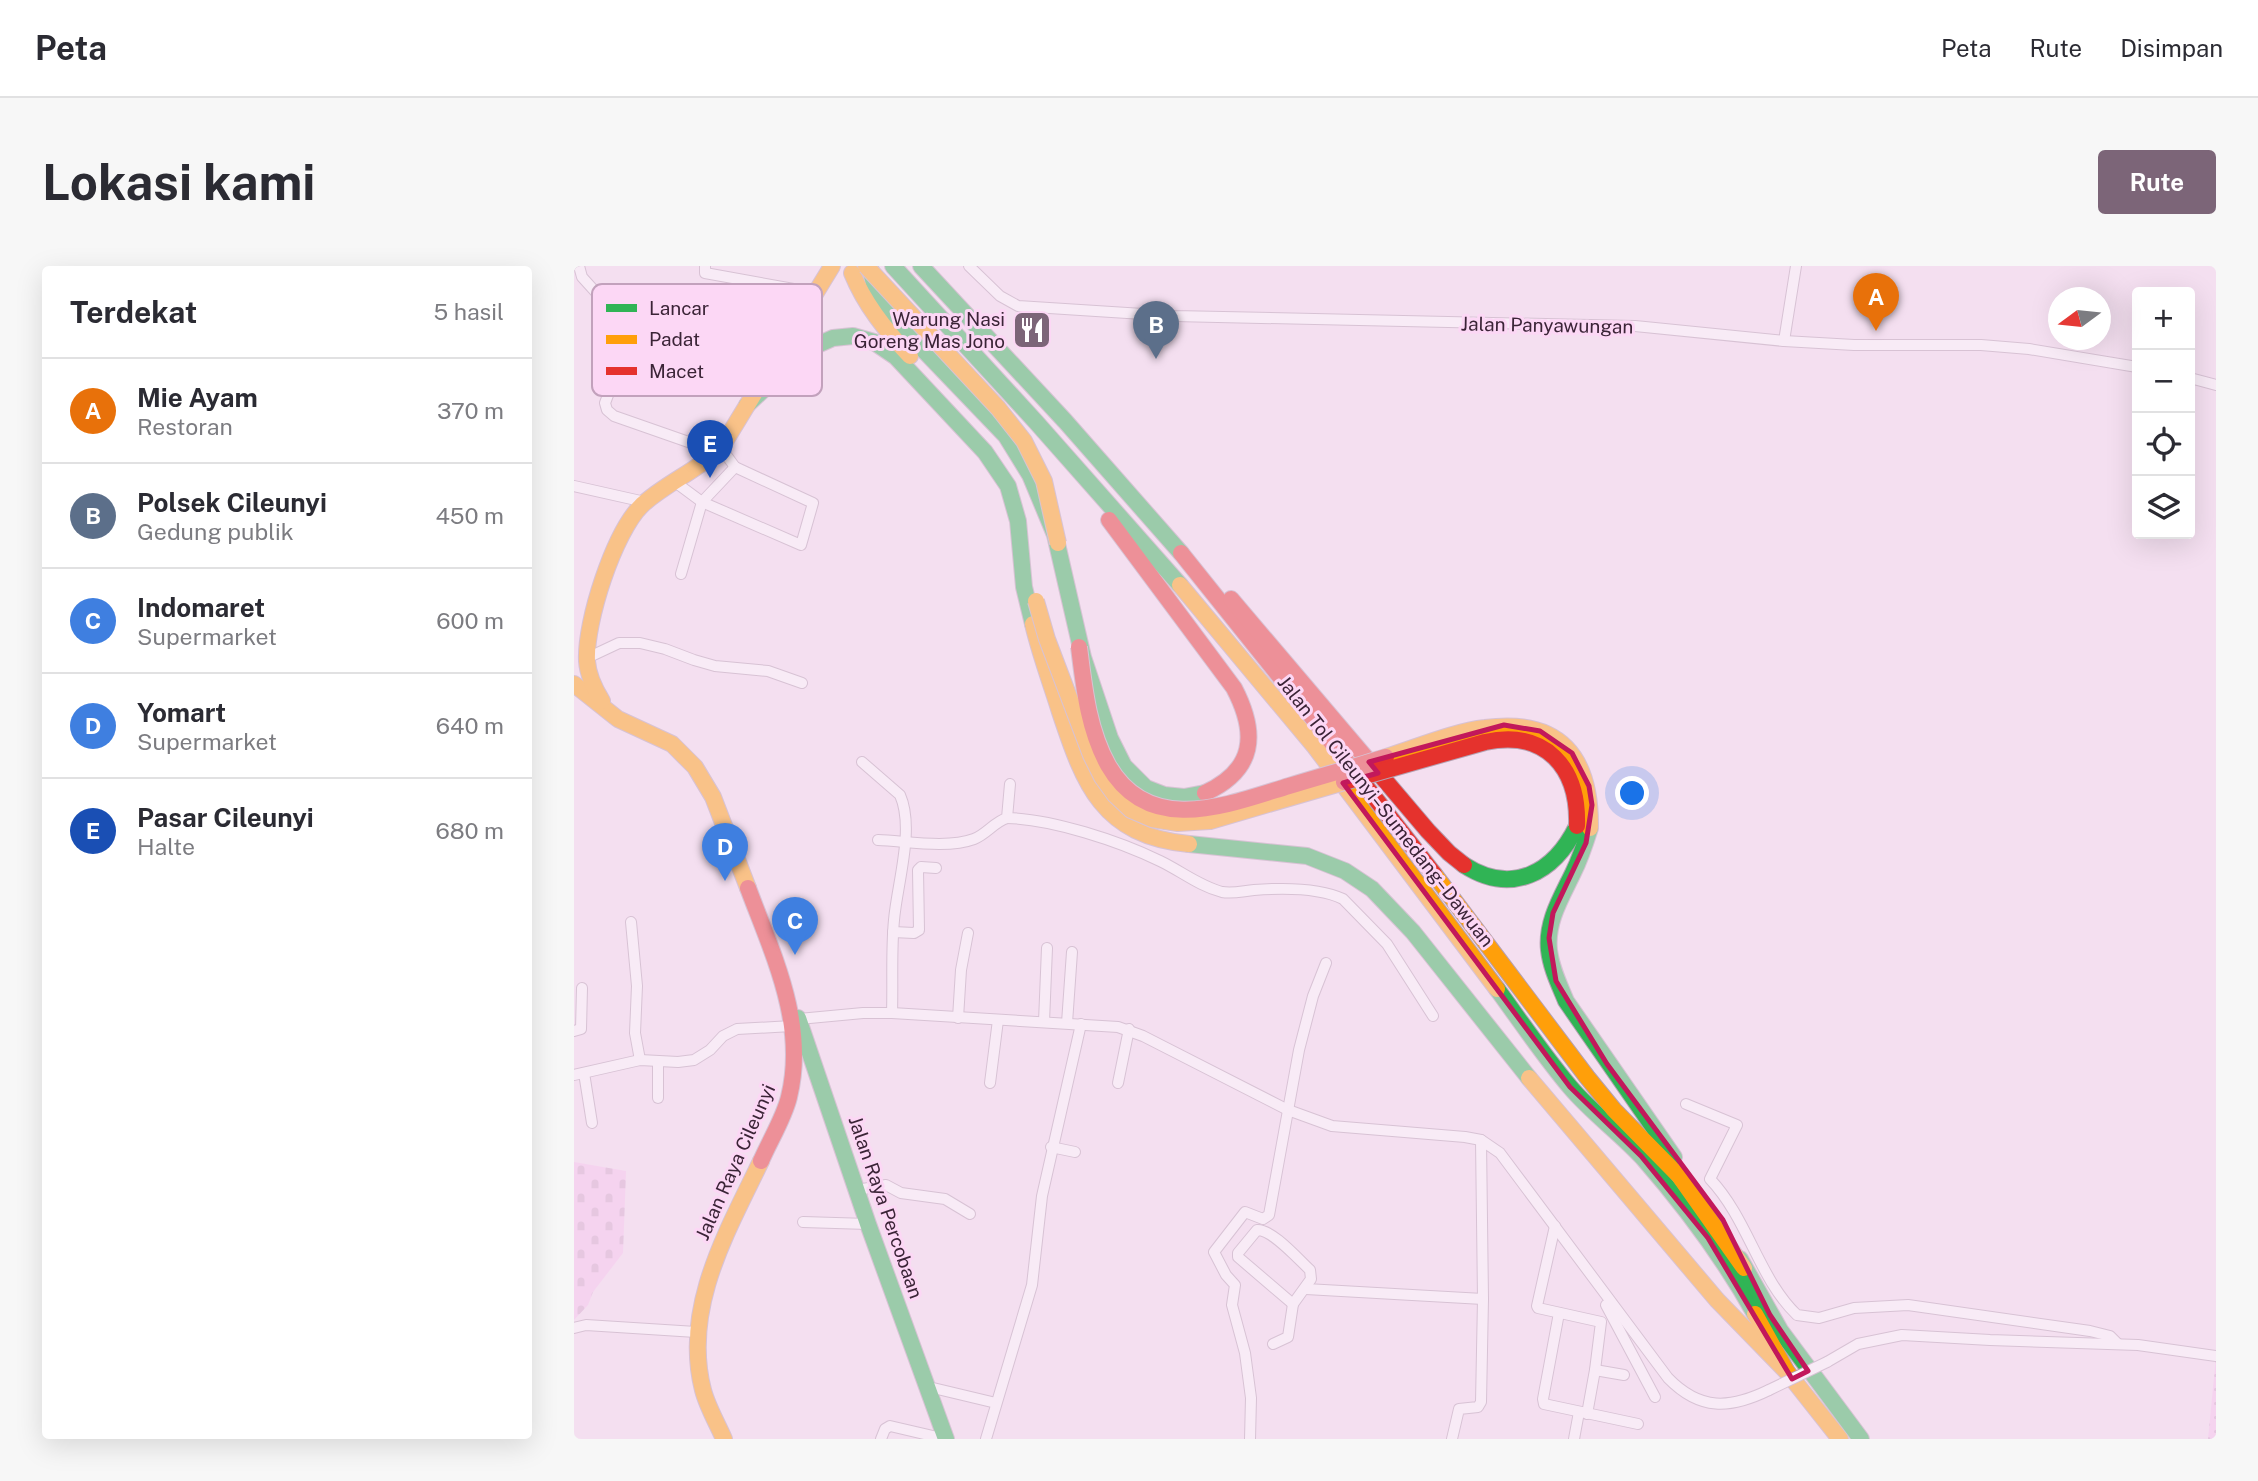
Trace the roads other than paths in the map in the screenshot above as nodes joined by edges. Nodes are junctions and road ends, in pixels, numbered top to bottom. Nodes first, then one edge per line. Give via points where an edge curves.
1 (579, 266) edge
2 (705, 266) edge
3 (893, 266) edge
4 (921, 266) edge
5 (969, 266) edge
6 (1796, 266) edge
7 (832, 267) edge
8 (863, 268) edge
9 (766, 284) edge
10 (822, 284) edge
11 (592, 288) edge
12 (822, 341) edge
13 (1784, 341) junction
14 (900, 353) junction
15 (2132, 366) edge
16 (2195, 379) edge
17 (2216, 385) edge
18 (608, 396) edge
19 (753, 396) edge
20 (757, 396) edge
21 (747, 405) junction
22 (1036, 422) junction
23 (719, 450) junction
24 (735, 467) junction
25 (675, 482) junction
26 (574, 486) edge
27 (645, 502) junction
28 (702, 502) junction
29 (1058, 543) junction
30 (1023, 558) junction
31 (681, 574) dead end
32 (1263, 644) junction
33 (1079, 647) junction
34 (580, 654) edge
35 (802, 683) dead end
36 (575, 687) edge
37 (618, 719) junction
38 (862, 762) dead end
39 (1010, 784) dead end
40 (1007, 818) junction
41 (1583, 827) junction
42 (878, 840) dead end
43 (906, 843) junction
44 (936, 868) dead end
45 (631, 922) dead end
46 (893, 932) junction
47 (968, 933) dead end
48 (1047, 947) dead end
49 (1072, 952) dead end
50 (1326, 963) dead end
51 (582, 988) dead end
52 (892, 1013) junction
53 (1433, 1016) dead end
54 (958, 1018) junction
55 (998, 1020) junction
56 (795, 1022) junction
57 (1044, 1022) junction
58 (1067, 1023) junction
59 (1081, 1024) junction
60 (1129, 1029) junction
61 (574, 1031) edge
62 (640, 1060) junction
63 (658, 1062) junction
64 (579, 1074) edge
65 (820, 1074) junction
66 (793, 1078) junction
67 (990, 1083) dead end
68 (1118, 1083) dead end
69 (658, 1098) dead end
70 (1686, 1104) dead end
71 (1288, 1110) junction
72 (592, 1123) dead end
73 (1481, 1140) junction
74 (1051, 1147) junction
75 (1075, 1152) dead end
76 (857, 1190) junction
77 (970, 1214) dead end
78 (803, 1222) dead end
79 (868, 1224) junction
80 (1555, 1226) junction
81 (1745, 1268) junction
82 (1593, 1279) junction
83 (1306, 1289) junction
84 (1483, 1299) junction
85 (1293, 1304) junction
86 (1559, 1312) junction
87 (574, 1328) edge
88 (696, 1332) junction
89 (1273, 1344) dead end
90 (2118, 1344) junction
91 (2216, 1356) edge
92 (1595, 1370) junction
93 (1787, 1372) junction
94 (1624, 1376) dead end
95 (929, 1387) junction
96 (1655, 1397) dead end
97 (996, 1402) junction
98 (1583, 1413) junction
99 (1639, 1424) dead end
100 (724, 1439) edge
101 (881, 1439) edge
102 (946, 1439) edge
103 (986, 1439) edge
104 (1250, 1439) edge
105 (1452, 1439) edge
106 (1574, 1439) edge
107 (1840, 1439) edge
108 (1861, 1439) edge

1 - 11 street
2 - 9 street via 705,273
3 - 22 highway, Jalan Tol Cileunyi–Sumedang–Dawuan
4 - 32 highway
5 - 13 street, Jalan Panyawungan via 1000,296 1018,306 1125,315 1635,326
6 - 13 street
7 - 10 highway
8 - 14 highway via 862,297
8 - 29 highway, bridge via 896,320 1006,436 1037,487
8 - 29 highway, bridge via 1024,441 1044,481
12 - 14 highway via 835,336 860,337
13 - 15 street, Jalan Panyawungan via 1980,345
14 - 30 highway via 985,452 1008,486
16 - 17 street
18 - 23 street via 607,410 614,416
19 - 21 highway
20 - 21 highway
21 - 23 highway
22 - 33 highway, bridge via 1234,688 1244,706 1251,739 1239,769 1220,787 1195,797 1161,795 1134,779 1115,749
22 - 93 highway, Jalan Tol Cileunyi–Sumedang–Dawuan via 1315,747 1570,1087 1641,1156 1708,1238
23 - 24 street
23 - 25 highway
24 - 28 street
24 - 28 street via 813,503 801,545
25 - 27 highway
25 - 28 street
26 - 27 street
27 - 34 highway via 622,528
28 - 31 street
29 - 33 highway
30 - 41 highway, bridge via 1046,638 1088,752 1103,783 1129,809 1169,823 1210,821 1469,746 1512,739 1549,751 1562,763 1576,790
30 - 93 highway via 1032,625 1069,740 1087,784 1101,804 1140,832 1181,843 1307,856 1345,871 1372,889 1413,932 1543,1096 1717,1300
32 - 41 highway via 1436,839 1468,868 1497,879 1535,875 1562,854
32 - 81 highway, Jalan Tol Cileunyi–Sumedang–Dawuan via 1587,1077 1679,1177
33 - 41 highway, bridge via 1086,698 1102,753 1123,786 1154,807 1174,811 1221,806 1504,725 1540,731 1572,753 1589,786 1592,805
34 - 35 street via 619,643 640,643 715,666 768,671
34 - 37 highway via 594,689
36 - 37 highway
37 - 56 highway, Jalan Raya Percobaan via 672,744 703,779 786,988
38 - 43 street via 900,795
39 - 40 street
40 - 43 street via 974,839
40 - 53 street via 1030,819 1124,846 1225,892 1283,889 1343,899 1387,944
41 - 81 highway via 1586,843 1553,913 1549,938 1556,981 1607,1064 1723,1220
42 - 43 street
43 - 46 street
44 - 46 street via 918,870 919,930
45 - 62 street
46 - 52 street
47 - 54 street
48 - 57 street
49 - 58 street
50 - 71 street via 1312,996
51 - 61 street via 581,1029
52 - 54 street
52 - 56 street
54 - 55 street
55 - 57 street
55 - 67 street
56 - 63 street via 737,1029 694,1060
56 - 65 highway, Jalan Raya Percobaan
56 - 66 highway, Jalan Raya Cileunyi
57 - 58 street
58 - 59 street
59 - 60 street
59 - 74 street
60 - 68 street
60 - 71 street
62 - 63 street
62 - 64 street
63 - 69 street
64 - 72 street
65 - 66 highway via 809,1072
65 - 76 highway, Jalan Raya Percobaan
66 - 88 highway, Jalan Raya Cileunyi via 789,1099 716,1256
70 - 90 street via 1737,1125 1710,1179 1735,1209 1779,1293 1797,1315 1819,1318 1854,1308 1908,1305 2090,1331 2110,1336
71 - 73 street via 1339,1127
71 - 104 street via 1269,1215 1263,1219 1245,1212 1214,1252 1235,1285 1232,1305 1251,1398
73 - 80 street via 1500,1153
73 - 84 street
74 - 75 street
74 - 97 street via 1032,1285
76 - 77 street via 886,1185 901,1193 945,1199
76 - 79 highway, Jalan Raya Percobaan
78 - 79 street
79 - 95 highway, Jalan Raya Percobaan
80 - 82 street
80 - 86 street via 1537,1306
81 - 108 highway via 1796,1356
82 - 90 street, bridge via 1668,1378 1699,1401 1742,1402 1858,1344 1902,1335
82 - 96 street
83 - 84 street
83 - 85 street
83 - 85 street via 1310,1270 1270,1234 1257,1230 1238,1255
84 - 105 street via 1480,1404 1459,1409
85 - 89 street via 1288,1337
86 - 92 street via 1601,1322
86 - 98 street via 1543,1402
87 - 88 street
88 - 100 highway, Jalan Raya Cileunyi via 703,1391
90 - 91 street
92 - 94 street
92 - 98 street
93 - 107 highway
95 - 97 street
95 - 102 highway, Jalan Raya Percobaan
97 - 103 street
98 - 99 street
98 - 106 street
101 - 102 street via 890,1426

